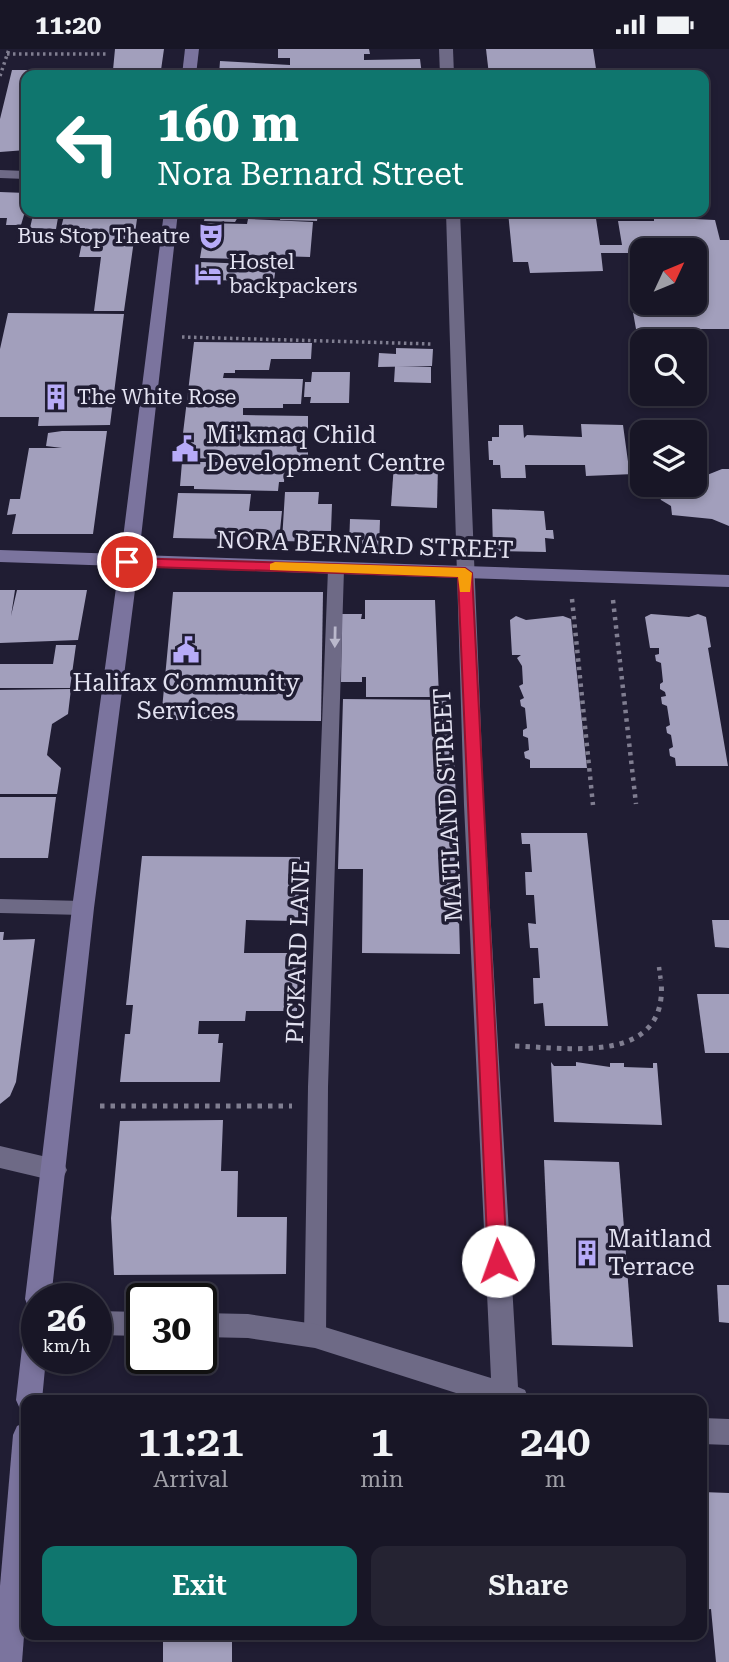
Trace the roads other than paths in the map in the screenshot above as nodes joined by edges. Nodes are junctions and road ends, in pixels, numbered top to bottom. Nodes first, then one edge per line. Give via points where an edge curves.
1 (192, 49) edge
2 (446, 49) edge
3 (190, 70) edge
4 (447, 70) edge
5 (0, 174) edge
6 (21, 175) edge
7 (170, 217) edge
8 (453, 217) edge
9 (0, 557) edge
10 (127, 562) junction
11 (336, 569) junction
12 (465, 573) junction
13 (729, 580) edge
14 (0, 906) edge
15 (83, 908) junction
16 (0, 1157) edge
17 (55, 1170) junction
18 (41, 1283) edge
19 (217, 1325) edge
20 (315, 1336) junction
21 (31, 1374) edge
22 (29, 1395) edge
23 (502, 1395) edge
24 (511, 1395) edge
25 (707, 1431) edge
26 (729, 1432) edge
27 (21, 1499) edge
28 (8, 1662) edge

1 - 3 main road
2 - 4 street
5 - 6 street
7 - 10 main road
8 - 12 street, MAITLAND STREET
9 - 10 main road, NORA BERNARD STREET
10 - 11 main road, NORA BERNARD STREET
10 - 15 main road
11 - 12 main road, NORA BERNARD STREET
11 -> 20 lane, PICKARD LANE via 317,1105
12 - 13 main road, NORA BERNARD STREET
12 - 24 street, MAITLAND STREET via 486,1045
14 - 15 lane
15 - 17 main road
16 - 17 street
17 - 18 main road
19 - 20 street
20 - 23 street
21 - 22 main road
25 - 26 street
27 - 28 main road

